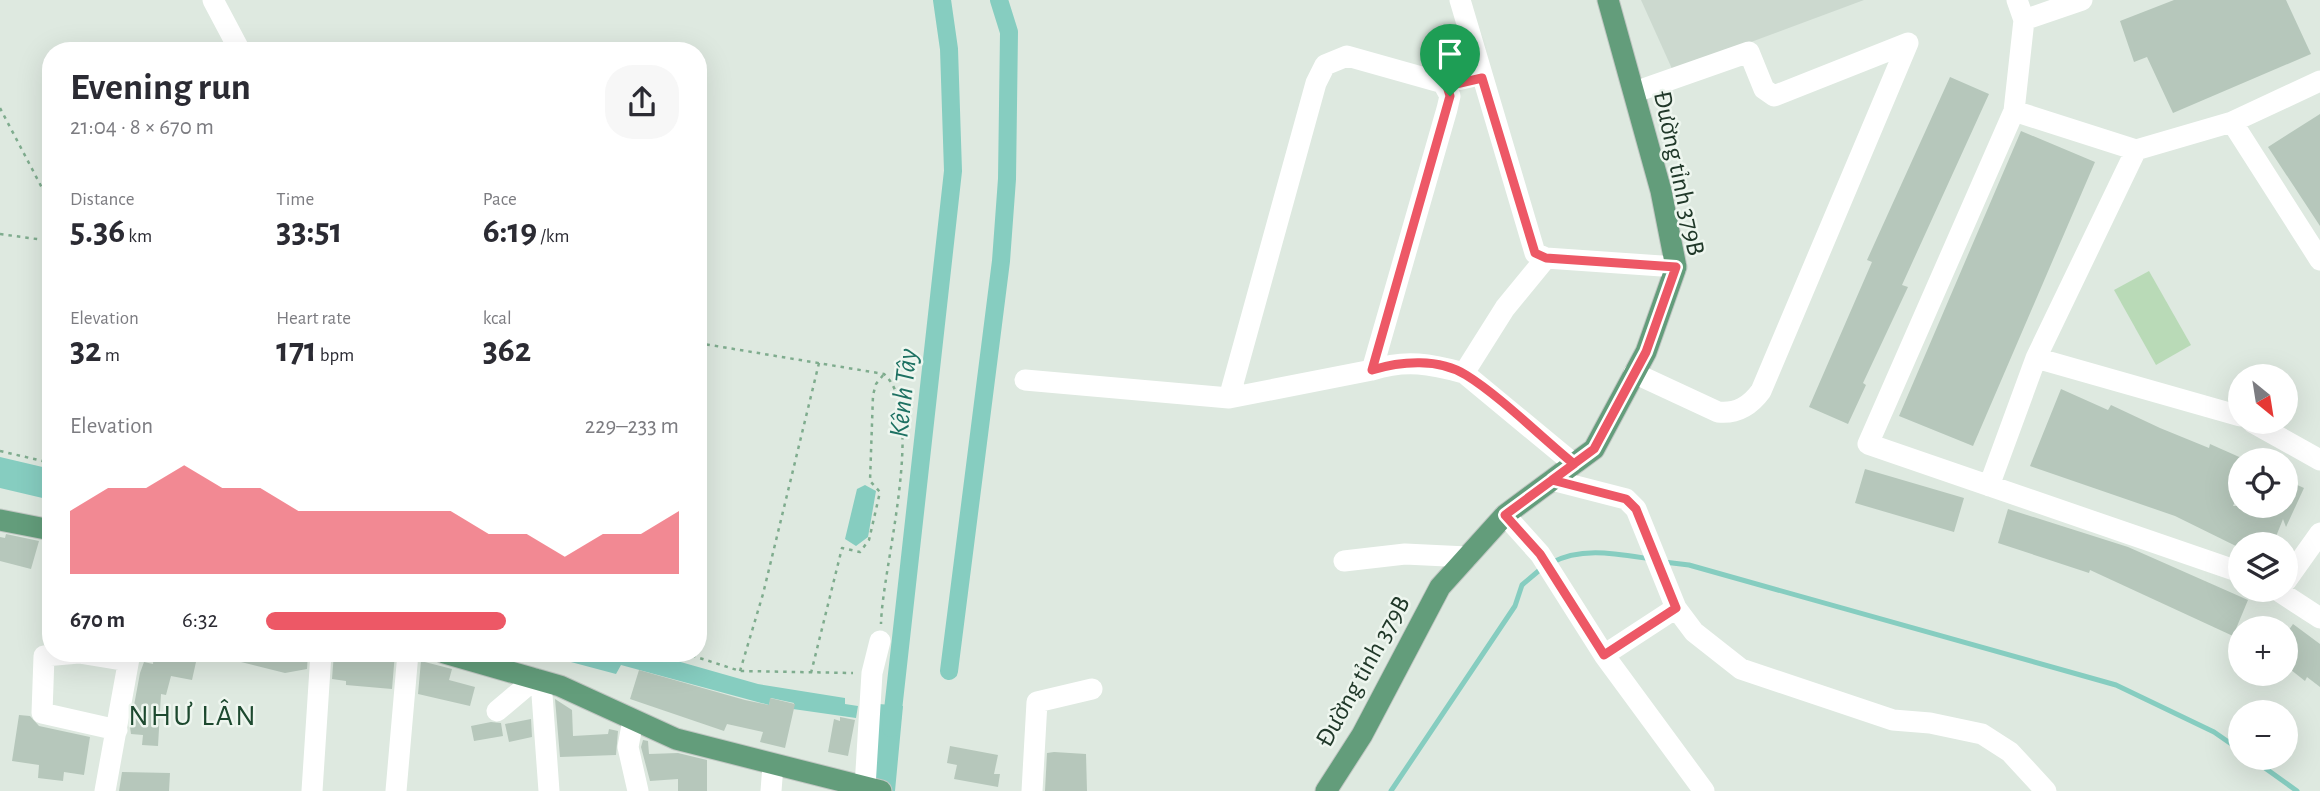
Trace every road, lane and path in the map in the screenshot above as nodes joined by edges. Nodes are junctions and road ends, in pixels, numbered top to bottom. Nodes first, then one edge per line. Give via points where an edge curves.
1 (213, 0) edge
2 (1460, 0) edge
3 (1608, 0) edge
4 (2082, 0) edge
5 (2020, 10) edge
6 (235, 42) edge
7 (1856, 64) junction
8 (1482, 78) junction
9 (2320, 81) edge
10 (1447, 86) junction
11 (1635, 92) junction
12 (1886, 96) junction
13 (0, 108) edge
14 (2014, 111) junction
15 (2232, 121) junction
16 (2136, 150) junction
17 (42, 188) edge
18 (0, 234) edge
19 (42, 240) edge
20 (1546, 258) junction
21 (2320, 260) edge
22 (1676, 267) junction
23 (707, 344) edge
24 (2036, 358) junction
25 (819, 363) junction
26 (1372, 370) junction
27 (1464, 373) junction
28 (1634, 373) junction
29 (884, 374) junction
30 (1025, 380) dead end
31 (1229, 398) junction
32 (2228, 413) edge
33 (2273, 434) edge
34 (0, 451) edge
35 (2320, 460) edge
36 (42, 461) edge
37 (1574, 464) junction
38 (1552, 480) junction
39 (1989, 486) junction
40 (1505, 515) junction
41 (0, 520) edge
42 (42, 533) edge
43 (2320, 533) edge
44 (1467, 557) junction
45 (1344, 561) dead end
46 (2298, 563) edge
47 (2228, 568) edge
48 (2298, 602) edge
49 (1674, 603) junction
50 (2320, 618) edge
51 (880, 641) joint
52 (1604, 655) junction
53 (707, 660) edge
54 (44, 662) edge
55 (128, 662) edge
56 (320, 662) edge
57 (407, 662) edge
58 (475, 662) edge
59 (740, 671) junction
60 (811, 673) junction
61 (872, 673) junction
62 (538, 680) junction
63 (1093, 689) dead end
64 (498, 711) dead end
65 (633, 720) junction
66 (117, 730) junction
67 (773, 765) junction
68 (868, 788) edge
69 (105, 791) edge
70 (312, 791) edge
71 (396, 791) edge
72 (549, 791) edge
73 (638, 791) edge
74 (771, 791) edge
75 (1032, 791) edge
76 (1326, 791) edge
77 (1704, 791) edge
78 (2046, 791) edge

1 - 6 street
2 - 8 street
3 - 11 main road, Đường tỉnh 379B
4 - 5 street
5 - 14 street
7 - 11 street via 1774,96 1764,89 1749,52
7 - 12 street via 1875,72
7 - 12 street via 1908,43
8 - 10 street
8 - 20 street via 1535,253
9 - 15 street
10 - 26 street via 1447,109
10 - 31 street via 1347,56 1325,65 1315,83
11 - 22 main road, Đường tỉnh 379B
12 - 28 street via 1754,401 1728,414 1718,412
13 - 17 path
14 - 16 street
14 - 39 street via 1868,444
15 - 16 street
15 - 21 street
16 - 24 street
18 - 19 path
20 - 22 street
20 - 27 street via 1505,308
22 - 28 main road, Đường tỉnh 379B
23 - 25 path
24 - 32 street
24 - 39 street
25 - 29 path
25 - 59 path
26 - 27 street via 1424,362
26 - 31 street
27 - 37 street
28 - 37 main road, Đường tỉnh 379B via 1594,449
29 - 51 path via 897,395 905,441
29 - 60 path via 873,396 870,481 880,492 869,540 860,552 842,548
30 - 31 street
33 - 35 street
34 - 36 path
37 - 38 main road, Đường tỉnh 379B
38 - 40 main road, Đường tỉnh 379B
38 - 49 street via 1626,499 1636,509
39 - 47 street
40 - 44 main road, Đường tỉnh 379B
40 - 52 street via 1540,554
41 - 42 main road
43 - 46 street
44 - 45 street via 1405,554
44 - 76 main road, Đường tỉnh 379B via 1440,587 1362,735
48 - 50 street
49 - 52 street
49 - 78 street via 1694,632 1741,669 1893,720 1982,734 2010,752
51 - 61 street
52 - 77 street
53 - 59 path
54 - 66 street via 42,713
55 - 66 street
56 - 70 street
57 - 71 street
58 - 62 main road
59 - 60 path
60 - 61 path
61 - 68 street
62 - 64 street
62 - 65 main road
62 - 72 street
63 - 75 street via 1037,702
65 - 67 main road via 676,739
65 - 73 street via 628,747
66 - 69 street
67 - 68 main road
67 - 74 street

